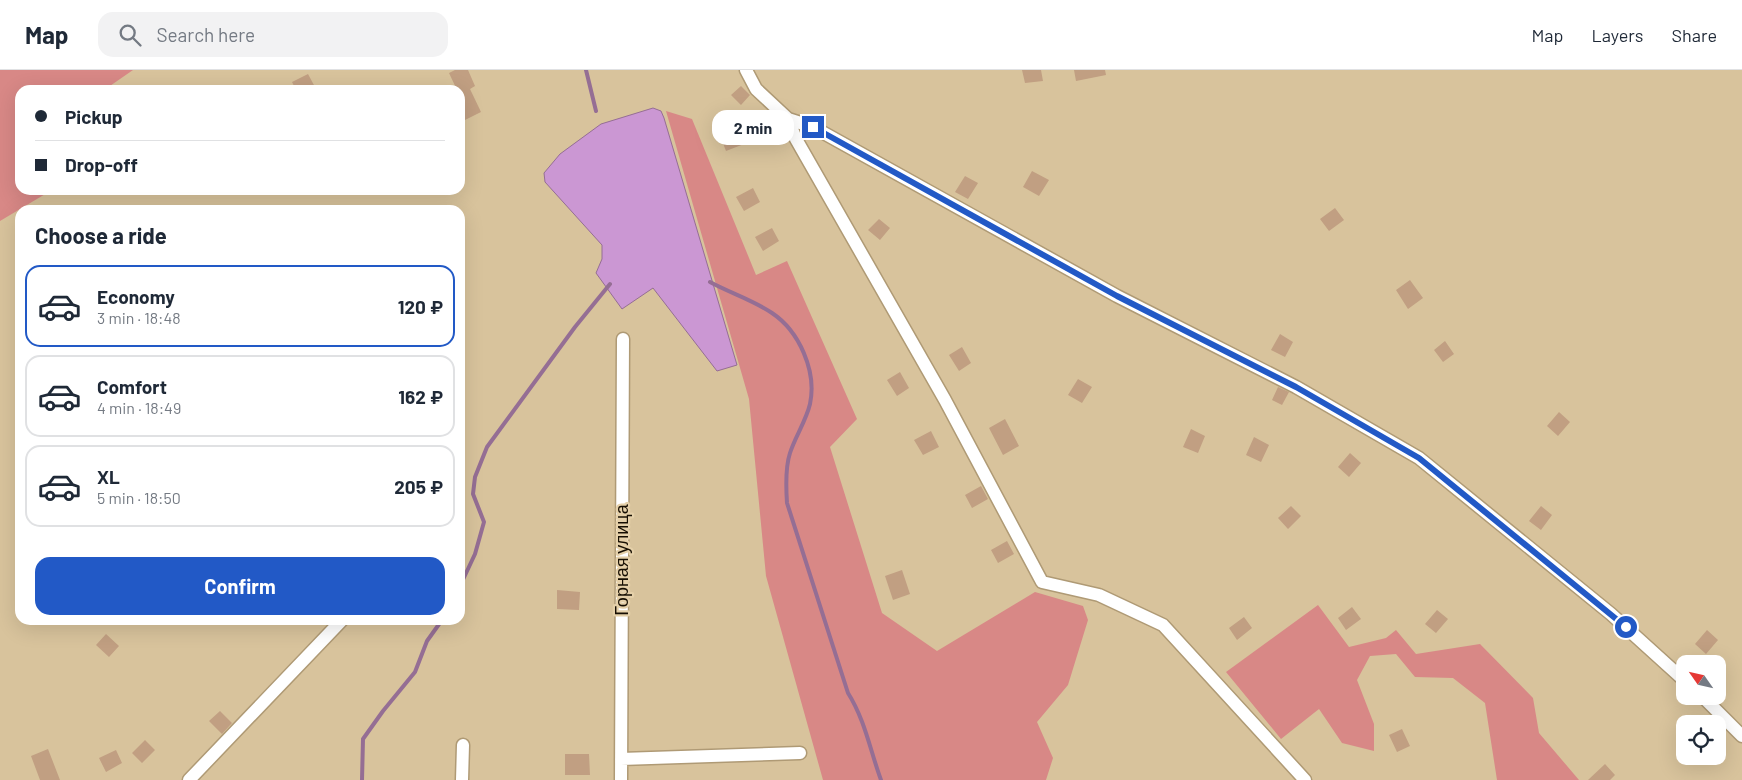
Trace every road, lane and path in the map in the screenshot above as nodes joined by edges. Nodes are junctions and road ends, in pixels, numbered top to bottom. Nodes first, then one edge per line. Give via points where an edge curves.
1 (746, 70) edge
2 (788, 119) junction
3 (623, 340) dead end
4 (337, 625) edge
5 (1676, 673) edge
6 (1711, 705) edge
7 (1742, 736) edge
8 (463, 745) dead end
9 (800, 753) dead end
10 (621, 759) junction
11 (189, 780) edge
12 (462, 780) edge
13 (621, 780) edge
14 (1305, 780) edge

1 - 2 street via 756,89
2 - 5 street via 813,127 1117,296 1296,387 1419,458 1611,614
2 - 14 street via 796,139 945,400 1042,582 1098,595 1163,625
3 - 10 street, Горная улица
4 - 11 street
6 - 7 street
8 - 12 street
9 - 10 street
10 - 13 street, Горная улица

